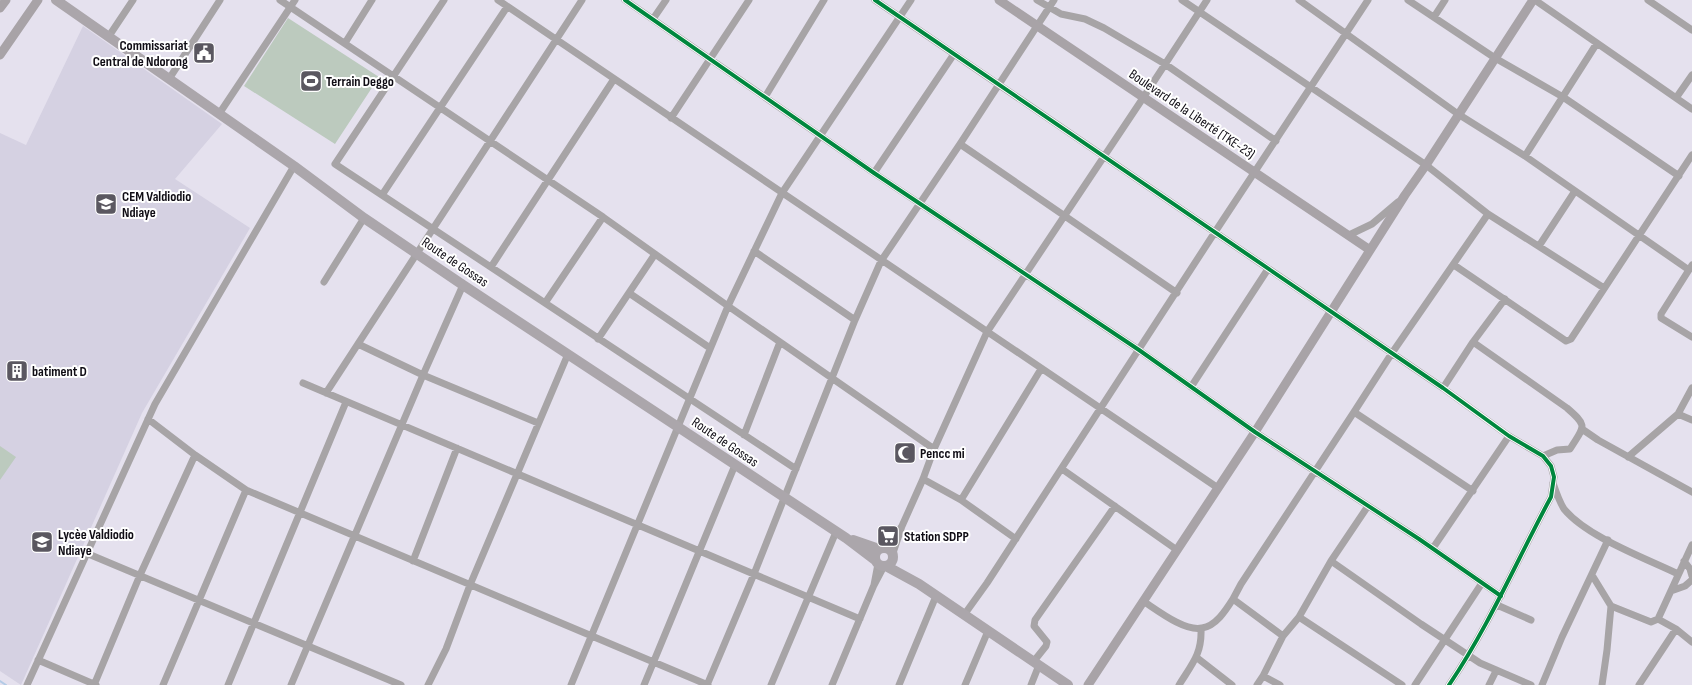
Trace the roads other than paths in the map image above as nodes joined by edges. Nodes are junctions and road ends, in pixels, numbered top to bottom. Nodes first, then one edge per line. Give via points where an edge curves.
1 (6, 0) edge
2 (38, 0) edge
3 (56, 0) edge
4 (133, 0) edge
5 (220, 0) edge
6 (280, 0) edge
7 (295, 0) edge
8 (372, 0) edge
9 (444, 0) edge
10 (498, 0) edge
11 (582, 0) edge
12 (625, 0) edge
13 (666, 0) edge
14 (824, 0) edge
15 (875, 0) edge
16 (911, 0) edge
17 (999, 0) edge
18 (1037, 0) edge
19 (1054, 0) edge
20 (1182, 0) edge
21 (1207, 0) edge
22 (1299, 0) edge
23 (1368, 0) edge
24 (1408, 0) edge
25 (1445, 0) edge
26 (1534, 0) edge
27 (1648, 0) edge
28 (745, 1) edge
29 (290, 7) junction
30 (507, 7) junction
31 (0, 8) edge
32 (1049, 8) junction
33 (1200, 12) junction
34 (899, 17) junction
35 (1434, 17) junction
36 (653, 19) junction
37 (1038, 26) junction
38 (1691, 26) edge
39 (1347, 33) junction
40 (109, 36) junction
41 (556, 40) junction
42 (345, 43) junction
43 (1597, 43) junction
44 (954, 54) junction
45 (0, 55) edge
46 (1495, 58) junction
47 (710, 59) junction
48 (1165, 64) junction
49 (1692, 75) edge
50 (394, 76) junction
51 (169, 79) junction
52 (614, 79) junction
53 (999, 85) junction
54 (1312, 87) junction
55 (765, 97) junction
56 (1563, 97) junction
57 (1143, 98) junction
58 (1676, 98) junction
59 (441, 107) junction
60 (1692, 109) edge
61 (219, 114) junction
62 (1458, 114) junction
63 (671, 118) junction
64 (821, 135) junction
65 (490, 140) junction
66 (1276, 141) junction
67 (960, 144) junction
68 (1692, 155) edge
69 (1524, 156) junction
70 (1104, 157) junction
71 (1426, 165) junction
72 (294, 166) junction
73 (874, 173) junction
74 (1255, 173) junction
75 (1678, 176) junction
76 (549, 180) junction
77 (1575, 191) junction
78 (782, 193) junction
79 (382, 195) junction
80 (1405, 195) junction
81 (919, 204) junction
82 (1488, 214) junction
83 (1065, 215) junction
84 (603, 217) junction
85 (364, 218) junction
86 (433, 229) junction
87 (1215, 232) junction
88 (1349, 235) junction
89 (1640, 236) junction
90 (1539, 246) junction
91 (754, 250) junction
92 (1370, 250) junction
93 (417, 253) junction
94 (655, 254) junction
95 (881, 261) junction
96 (1454, 265) junction
97 (1690, 267) edge
98 (491, 268) junction
99 (1268, 269) junction
100 (1025, 275) junction
101 (324, 282) dead end
102 (463, 285) junction
103 (1604, 288) junction
104 (629, 293) junction
105 (1177, 293) junction
106 (1505, 299) junction
107 (545, 303) junction
108 (728, 306) junction
109 (1331, 312) junction
110 (855, 320) junction
111 (986, 332) junction
112 (1692, 337) edge
113 (598, 338) junction
114 (780, 342) junction
115 (1474, 342) junction
116 (358, 344) junction
117 (710, 348) junction
118 (1138, 350) junction
119 (1392, 353) junction
120 (568, 354) junction
121 (1041, 369) junction
122 (423, 374) junction
123 (833, 377) junction
124 (303, 383) dead end
125 (1191, 387) junction
126 (1443, 388) junction
127 (1692, 388) edge
128 (326, 393) junction
129 (689, 399) junction
130 (346, 402) junction
131 (1101, 410) junction
132 (1354, 412) junction
133 (1678, 414) junction
134 (148, 419) junction
135 (1692, 420) edge
136 (538, 423) junction
137 (401, 425) junction
138 (677, 426) junction
139 (1582, 429) junction
140 (1255, 432) junction
141 (744, 435) junction
142 (1509, 436) junction
143 (457, 448) junction
144 (934, 449) junction
145 (196, 455) junction
146 (1543, 456) junction
147 (1628, 457) junction
148 (735, 466) junction
149 (796, 469) junction
150 (1062, 469) junction
151 (1315, 471) junction
152 (517, 474) junction
153 (923, 479) junction
154 (1553, 483) junction
155 (1218, 488) junction
156 (246, 490) junction
157 (1473, 491) junction
158 (1692, 492) edge
159 (784, 498) junction
160 (961, 500) junction
161 (1115, 506) junction
162 (1368, 506) junction
163 (300, 513) junction
164 (638, 525) junction
165 (836, 532) junction
166 (354, 537) junction
167 (1016, 539) junction
168 (1608, 540) junction
169 (1692, 545) edge
170 (1433, 548) junction
171 (1177, 550) junction
172 (700, 551) junction
173 (86, 553) junction
174 (884, 558) junction
175 (413, 561) junction
176 (1332, 561) junction
177 (1684, 561) junction
178 (754, 574) junction
179 (1678, 574) junction
180 (140, 575) junction
181 (1592, 575) junction
182 (1692, 576) edge
183 (1692, 580) edge
184 (1482, 583) junction
185 (470, 585) junction
186 (1671, 591) junction
187 (936, 596) junction
188 (1501, 596) junction
189 (809, 597) junction
190 (1233, 599) junction
191 (199, 600) junction
192 (1143, 601) junction
193 (1496, 605) junction
194 (1611, 606) junction
195 (964, 615) junction
196 (1299, 617) junction
197 (860, 619) junction
198 (1658, 619) junction
199 (1530, 620) dead end
200 (254, 623) junction
201 (1201, 629) junction
202 (1676, 629) junction
203 (988, 631) junction
204 (591, 636) junction
205 (1283, 636) junction
206 (1444, 640) junction
207 (1692, 642) edge
208 (308, 646) junction
209 (1469, 656) junction
210 (1196, 658) junction
211 (38, 660) junction
212 (653, 662) junction
213 (1037, 663) junction
214 (1496, 671) junction
215 (1263, 676) junction
216 (28, 685) edge
217 (94, 685) edge
218 (163, 685) edge
219 (228, 685) edge
220 (291, 685) edge
221 (401, 685) edge
222 (428, 685) edge
223 (571, 685) edge
224 (644, 685) edge
225 (708, 685) edge
226 (771, 685) edge
227 (832, 685) edge
228 (899, 685) edge
229 (966, 685) edge
230 (1031, 685) edge
231 (1068, 685) edge
232 (1088, 685) edge
233 (1179, 685) edge
234 (1232, 685) edge
235 (1257, 685) edge
236 (1280, 685) edge
237 (1402, 685) edge
238 (1415, 685) edge
239 (1449, 685) edge
240 (1489, 685) edge
241 (1531, 685) edge
242 (1542, 685) edge
243 (1602, 685) edge
244 (1639, 685) edge

1 - 31 street
2 - 45 street
3 - 40 main road, Route de Gossas
4 - 40 street
5 - 51 street
6 - 29 street
7 - 29 street
8 - 42 street
9 - 50 street
10 - 30 street
11 - 41 street
12 - 36 street
13 - 36 street
14 - 55 street
15 - 34 street
16 - 34 street
17 - 37 street, Boulevard de la Liberté (TKE-23)
18 - 32 street
19 - 32 street
20 - 33 street
21 - 33 street
22 - 39 street
23 - 39 street
24 - 35 street
25 - 35 street
26 - 43 street
26 - 46 street
27 - 38 street
28 - 47 street
29 - 42 street
29 - 61 street
30 - 41 street
30 - 59 street
32 - 37 street
32 - 48 street via 1092,22
33 - 48 street
33 - 54 street
34 - 44 street
34 - 64 street
35 - 46 street
36 - 47 street
37 - 53 street
37 - 57 street, Boulevard de la Liberté (TKE-23)
39 - 54 street
39 - 62 street
40 - 51 main road, Route de Gossas
41 - 52 street
41 - 65 street
42 - 50 street
43 - 56 street
43 - 58 street
44 - 53 street
44 - 73 street
46 - 56 street
46 - 62 street
47 - 55 street
47 - 63 street
48 - 57 street
48 - 66 street
49 - 58 street
50 - 59 street
50 - 79 street via 335,164
51 - 61 main road, Route de Gossas
52 - 63 street
52 - 76 street
53 - 67 street
53 - 70 street
54 - 66 street
54 - 71 street
55 - 64 street
56 - 69 street
56 - 75 street
57 - 70 street
57 - 74 street, Boulevard de la Liberté (TKE-23)
58 - 60 street
59 - 65 street
59 - 79 street
61 - 72 main road, Route de Gossas
62 - 69 street
62 - 71 street
63 - 78 street
64 - 73 street
64 - 78 street
65 - 76 street
65 - 86 street
66 - 74 street
67 - 81 street
67 - 83 street
68 - 75 street
69 - 77 street
70 - 83 street
70 - 87 street
71 - 80 street
71 - 82 street
72 - 85 main road, Route de Gossas
72 - 134 street
73 - 81 street
74 - 87 street
74 - 88 street, Boulevard de la Liberté (TKE-23)
75 - 89 street
76 - 84 street
76 - 98 street
77 - 89 street
77 - 90 street
78 - 91 street
78 - 95 street
79 - 86 street
80 - 88 street via 1382,217
80 - 92 street
81 - 95 street
81 - 100 street
82 - 90 street
82 - 96 street
83 - 100 street
83 - 105 street
84 - 94 street
84 - 107 street
85 - 93 main road, Route de Gossas
85 - 101 street
86 - 93 street
86 - 98 street
87 - 99 street
87 - 105 street
88 - 92 street, Boulevard de la Liberté (TKE-23)
89 - 97 street
89 - 103 street
90 - 103 street
91 - 108 street
91 - 110 street
92 - 109 street
93 - 102 main road, Route de Gossas
93 - 116 street
94 - 104 street
94 - 108 street
95 - 110 street
95 - 111 street
96 - 106 street
96 - 119 street
97 - 112 street via 1661,318
98 - 107 street
99 - 109 street
99 - 125 street
100 - 111 street
100 - 118 street
102 - 120 main road, Route de Gossas
102 - 122 street
103 - 106 street via 1569,341
104 - 113 street
104 - 117 street
105 - 118 street
106 - 115 street
107 - 113 street
108 - 114 street
108 - 117 street
109 - 119 street
109 - 140 street
110 - 123 street
111 - 121 street
111 - 144 street
113 - 129 street
114 - 123 street
114 - 141 street
115 - 126 street
115 - 139 street via 1567,408 1581,420
116 - 122 street
116 - 128 street
117 - 129 street
118 - 125 street
118 - 131 street
119 - 126 street
119 - 132 street
120 - 136 street
120 - 138 main road, Route de Gossas
121 - 131 street
121 - 160 street
122 - 136 street
122 - 137 street
123 - 144 street
123 - 149 street
124 - 128 street
125 - 140 street
126 - 142 street
127 - 133 street
128 - 130 street
129 - 138 street
129 - 141 street
130 - 137 street
130 - 163 street
131 - 150 street
131 - 155 street
132 - 151 street
132 - 157 street
133 - 135 street
133 - 147 street
134 - 145 street
134 - 173 street
136 - 152 street
137 - 143 street
137 - 166 street
138 - 148 main road, Route de Gossas
138 - 164 street
139 - 146 street via 1570,449 1557,450
139 - 147 street
140 - 151 street
140 - 155 street
141 - 149 street
142 - 146 street
142 - 157 street
143 - 152 street
143 - 175 street
144 - 153 street
145 - 156 street
145 - 180 street
146 - 154 street via 1551,466
147 - 158 street
148 - 159 main road, Route de Gossas
148 - 172 street
149 - 159 street
150 - 161 street
150 - 167 street
151 - 162 street
151 - 190 street
152 - 164 street
152 - 185 street
153 - 160 street
153 - 174 street
154 - 168 street via 1566,510 1586,528
154 - 188 street via 1551,497
155 - 171 street
156 - 163 street
156 - 191 street
157 - 170 street
159 - 165 main road, Route de Gossas
159 - 178 street
160 - 167 street
161 - 171 street
161 - 213 street via 1035,620 1034,626 1047,642
162 - 170 street
162 - 176 street
163 - 166 street
163 - 200 street
164 - 172 street
164 - 204 street
165 - 174 main road, Route de Gossas
165 - 189 street
166 - 175 street
166 - 208 street
167 - 195 street
168 - 179 street
168 - 181 street
169 - 177 street
170 - 184 street
171 - 192 street
172 - 178 street
172 - 212 street
173 - 180 street
173 - 211 street
174 - 187 main road, Route de Gossas
174 - 197 street
175 - 185 street
176 - 196 street
176 - 206 street
177 - 179 street
177 - 182 street
178 - 189 street
178 - 225 street
179 - 186 street
180 - 191 street
180 - 217 street
181 - 194 street
181 - 242 street
183 - 186 street via 1685,586
184 - 188 street
184 - 206 street
185 - 204 street
185 - 222 street via 446,649
186 - 198 street
187 - 195 main road, Route de Gossas
187 - 228 street
188 - 193 street
189 - 197 street
189 - 226 street
190 - 201 street via 1212,624
190 - 205 street
191 - 200 street
191 - 218 street
192 - 201 street via 1175,621
192 - 232 street
193 - 199 street
193 - 209 street
194 - 198 street via 1647,622
194 - 243 street
195 - 203 main road, Route de Gossas
196 - 205 street
196 - 237 street
197 - 227 street
198 - 202 street
200 - 208 street
200 - 219 street
201 - 210 street via 1202,644
202 - 207 street
202 - 244 street
203 - 213 main road, Route de Gossas
203 - 229 street
204 - 212 street
204 - 223 street
205 - 215 street
206 - 209 street
206 - 238 street
208 - 220 street
208 - 221 street
209 - 214 street
209 - 239 street
210 - 233 street
210 - 234 street
211 - 216 street
211 - 217 street
212 - 224 street
212 - 225 street
213 - 230 street
213 - 231 main road, Route de Gossas
214 - 240 street
214 - 241 street
215 - 235 street
215 - 236 street

